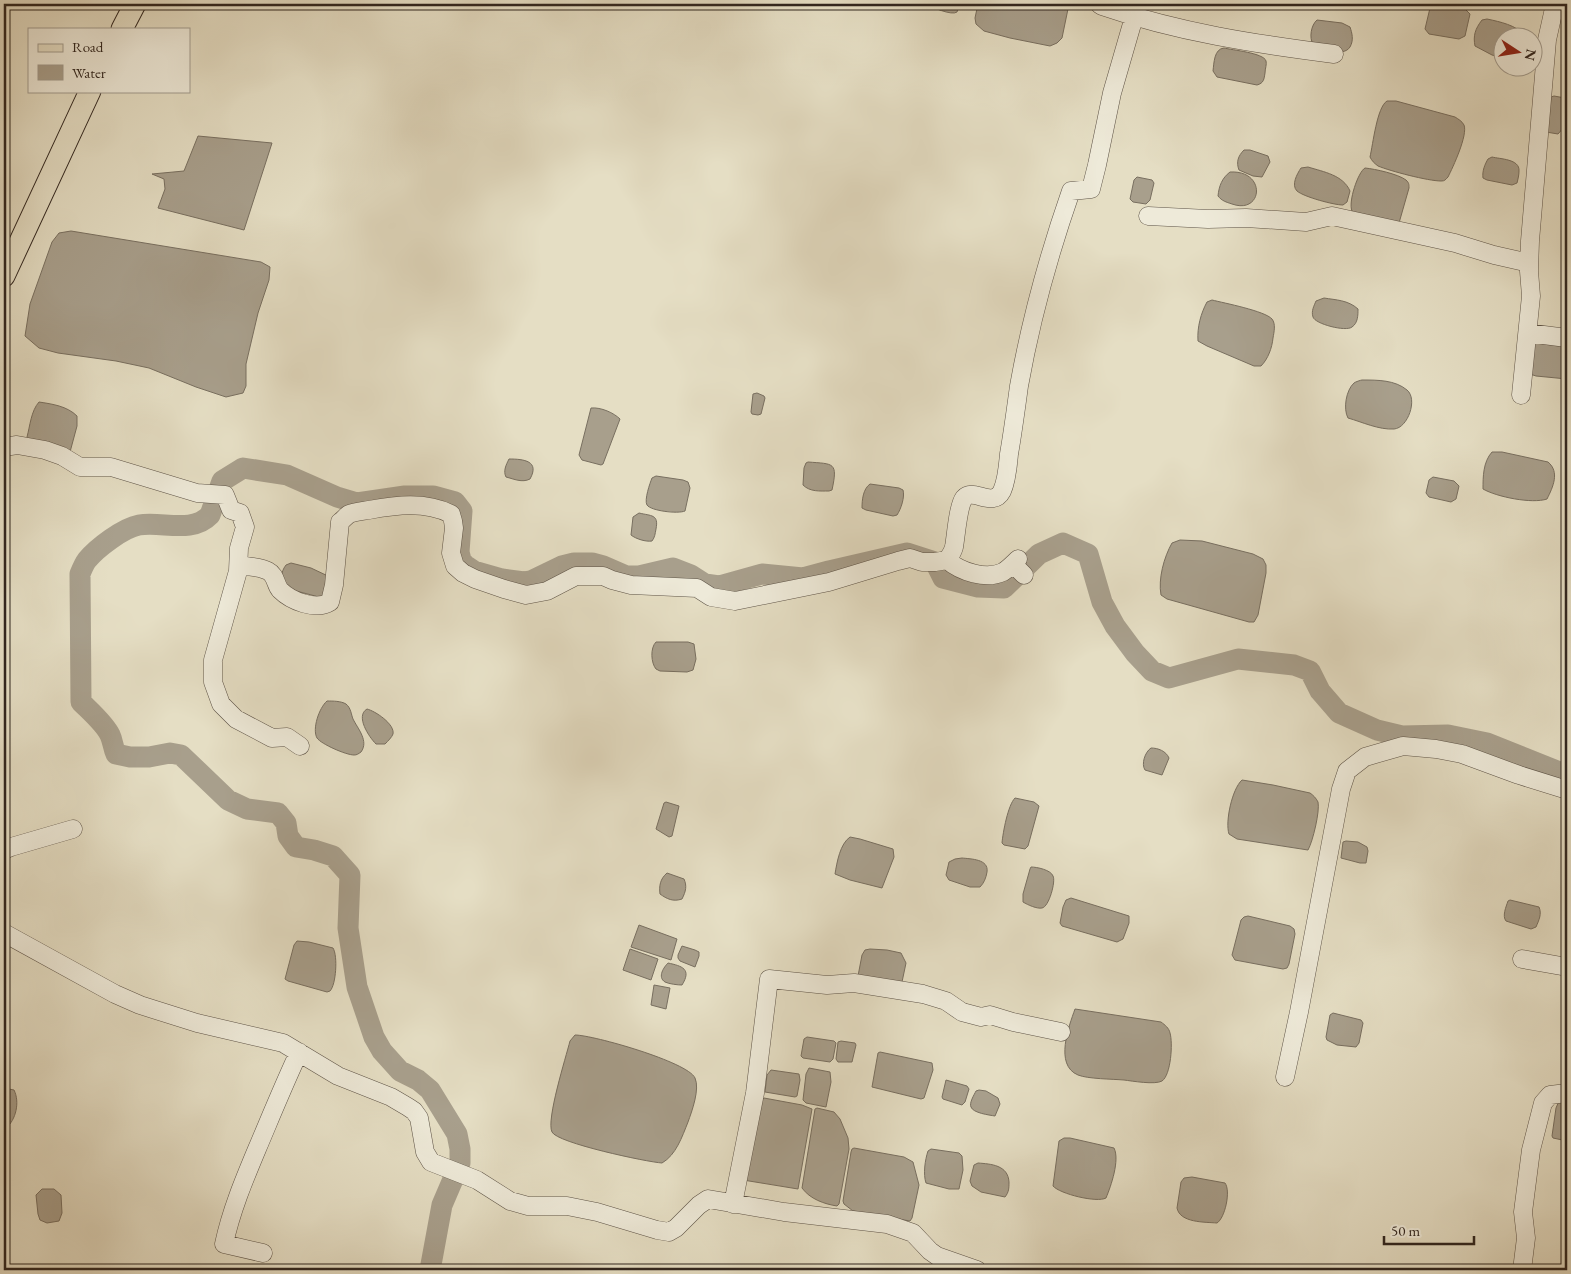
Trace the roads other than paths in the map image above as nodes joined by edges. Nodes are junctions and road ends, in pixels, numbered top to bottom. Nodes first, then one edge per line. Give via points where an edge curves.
1 (135, 4) edge
2 (1099, 4) edge
3 (1555, 4) edge
4 (1134, 17) junction
5 (123, 28) edge
6 (1334, 54) dead end
7 (90, 92) edge
8 (1148, 216) dead end
9 (1529, 263) junction
10 (4, 276) edge
11 (1528, 333) junction
12 (1567, 338) edge
13 (1520, 395) dead end
14 (4, 447) edge
15 (947, 560) junction
16 (239, 563) junction
17 (1018, 566) dead end
18 (300, 746) dead end
19 (1567, 790) edge
20 (73, 829) dead end
21 (4, 850) edge
22 (4, 933) edge
23 (1522, 959) dead end
24 (1567, 967) edge
25 (1061, 1032) dead end
26 (299, 1052) junction
27 (1285, 1077) dead end
28 (1567, 1093) edge
29 (733, 1204) junction
30 (263, 1253) dead end
31 (977, 1270) edge
32 (1522, 1270) edge

1 - 5 main road
2 - 4 street
3 - 9 street via 1547,40
4 - 6 street via 1213,36
4 - 15 street via 1112,93 1091,189 1071,190 1041,283 1001,492 993,498 970,495 964,498 954,549
7 - 10 main road
8 - 9 street via 1306,222 1332,216
9 - 11 street
11 - 12 street
11 - 13 street
14 - 16 street via 17,445 45,450 80,467 111,467 197,494 225,495 231,510 240,513 245,527
15 - 16 street via 922,562 910,558 843,570 829,582 735,601 711,597 697,588 631,584 587,575 576,576 548,591 526,595 476,579 455,566 451,553 454,521 447,504 390,506 350,514 340,522 334,585 327,604 296,601 280,590 269,571
15 - 17 street via 967,572 989,574
16 - 18 street via 213,660 212,682 220,704 236,719 272,738 287,737
19 - 27 street via 1462,754 1428,748 1403,746 1365,757 1347,771
20 - 21 street
22 - 26 street via 140,1005 197,1023 283,1043
23 - 24 street
25 - 29 street via 990,1015 981,1017 962,1012 946,1001 923,994 854,983 827,985 769,979 755,1093
26 - 29 street via 338,1076 391,1097 414,1111 419,1118 425,1152 431,1162 465,1175 510,1201 597,1212 664,1232 672,1232 708,1199
26 - 30 street via 244,1181 224,1244
28 - 32 street via 1550,1095 1543,1103 1531,1150 1523,1212 1526,1238
29 - 31 street via 898,1226 913,1233 937,1256

